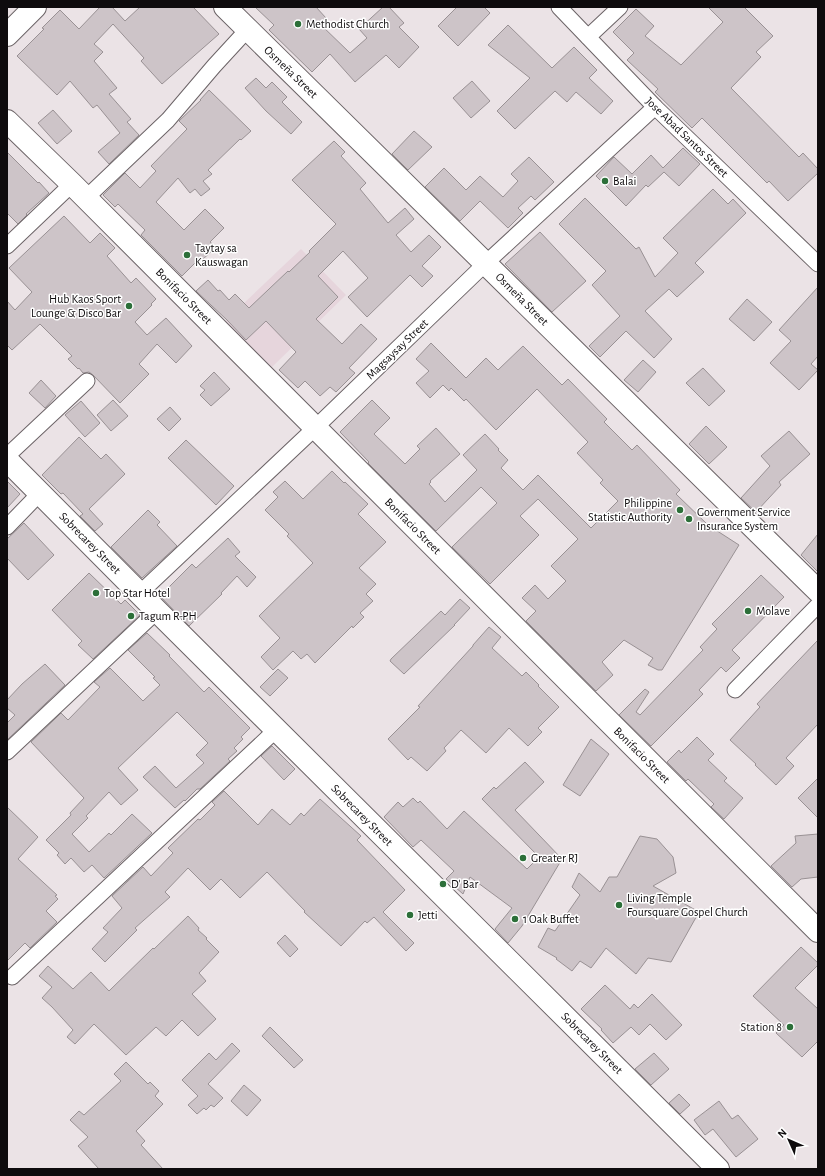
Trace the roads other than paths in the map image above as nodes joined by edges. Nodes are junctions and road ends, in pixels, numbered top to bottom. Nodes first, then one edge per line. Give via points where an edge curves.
1 (35, 7) edge
2 (225, 7) edge
3 (559, 7) edge
4 (620, 7) edge
5 (248, 29) junction
6 (7, 35) edge
7 (588, 37) junction
8 (655, 107) junction
9 (7, 121) edge
10 (79, 191) junction
11 (7, 246) edge
12 (486, 263) junction
13 (818, 264) edge
14 (87, 382) dead end
15 (315, 428) junction
16 (7, 456) edge
17 (7, 460) edge
18 (40, 493) junction
19 (7, 527) edge
20 (818, 591) edge
21 (140, 593) junction
22 (818, 605) edge
23 (157, 611) junction
24 (735, 690) dead end
25 (277, 729) junction
26 (7, 752) edge
27 (818, 931) edge
28 (12, 977) dead end
29 (715, 1168) edge

1 - 6 street
2 - 5 street, Osmeña Street
3 - 7 street, Jose Abad Santos Street
4 - 7 street
5 - 10 street via 168,120
5 - 12 street, Osmeña Street
7 - 8 street, Jose Abad Santos Street
8 - 12 street, Magsaysay Street
8 - 13 street, Jose Abad Santos Street
9 - 10 street, Bonifacio Street
10 - 11 street
10 - 15 street, Bonifacio Street
12 - 15 street, Magsaysay Street
12 - 20 street, Osmeña Street
14 - 16 street
15 - 21 street, Magsaysay Street
15 - 27 street, Bonifacio Street
17 - 18 street, Sobrecarey Street
18 - 19 street
18 - 21 street, Sobrecarey Street
21 - 23 street, Sobrecarey Street
22 - 24 street
23 - 25 street, Sobrecarey Street
23 - 26 street
25 - 28 street
25 - 29 street, Sobrecarey Street

